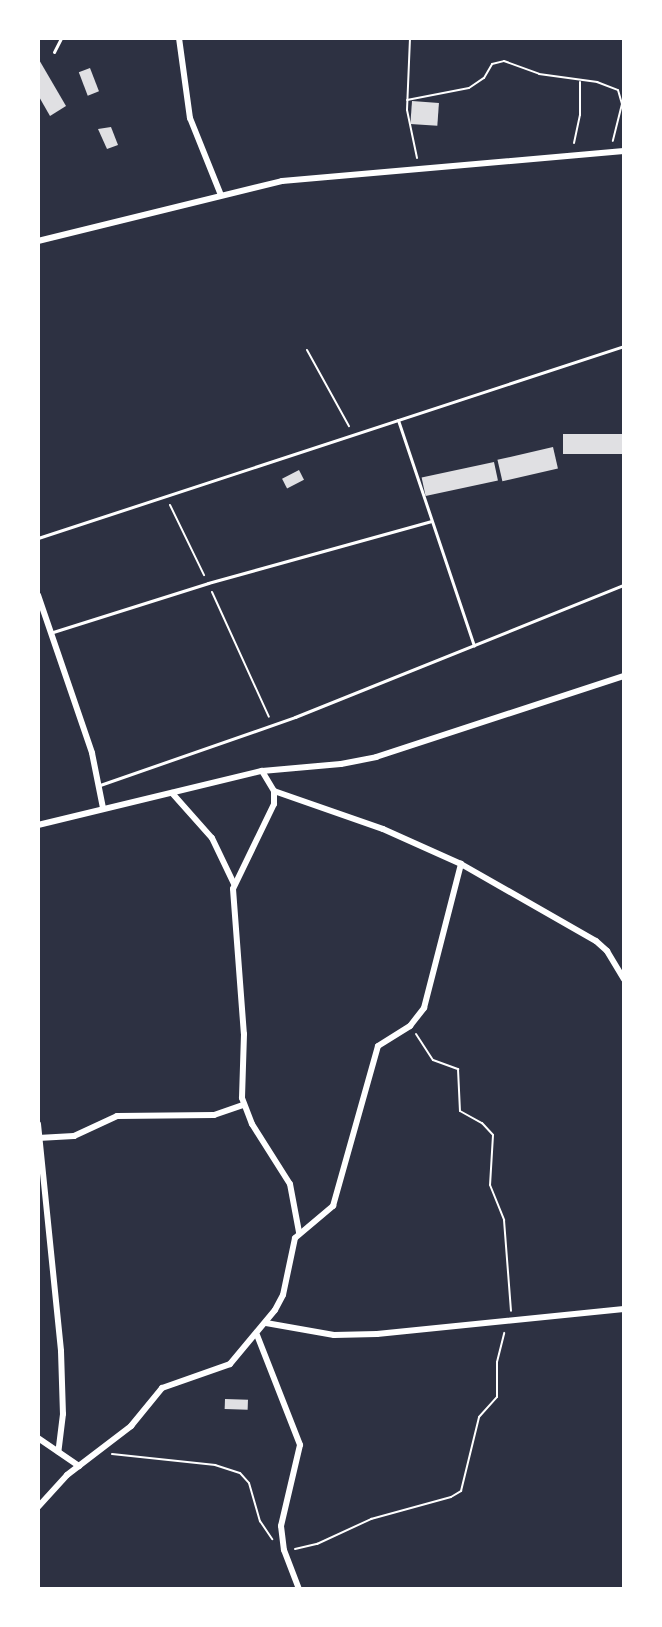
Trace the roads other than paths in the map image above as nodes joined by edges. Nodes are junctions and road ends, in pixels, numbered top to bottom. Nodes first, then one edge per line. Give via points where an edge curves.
1 (61, 38) edge
2 (179, 38) edge
3 (54, 52) dead end
4 (624, 151) edge
5 (221, 195) junction
6 (38, 241) edge
7 (624, 346) edge
8 (398, 420) junction
9 (431, 521) junction
10 (38, 538) edge
11 (624, 585) edge
12 (39, 599) edge
13 (53, 632) junction
14 (474, 646) junction
15 (624, 676) edge
16 (262, 771) junction
17 (100, 785) junction
18 (274, 791) junction
19 (172, 793) junction
20 (103, 808) junction
21 (38, 825) edge
22 (461, 864) junction
23 (234, 884) junction
24 (624, 979) edge
25 (243, 1105) junction
26 (38, 1124) edge
27 (39, 1138) edge
28 (299, 1232) junction
29 (624, 1309) edge
30 (266, 1323) junction
31 (257, 1335) junction
32 (38, 1438) edge
33 (58, 1452) junction
34 (79, 1466) junction
35 (38, 1507) edge
36 (299, 1589) edge

1 - 3 lane
2 - 5 street via 190,118
4 - 5 street via 282,181
5 - 6 street
7 - 8 lane
8 - 9 lane
8 - 10 lane
9 - 13 lane
9 - 14 lane
11 - 14 lane
12 - 13 street
13 - 17 street
14 - 17 lane via 273,725
15 - 16 street via 376,757
16 - 18 street
16 - 19 street
17 - 20 street
18 - 22 street via 383,829
18 - 23 street via 272,811
19 - 20 street
19 - 23 street via 212,838
20 - 21 street
22 - 24 street via 596,941
22 - 28 street via 430,994 410,1026 378,1046 333,1206
23 - 25 street
25 - 27 street via 214,1115 117,1116 74,1136
25 - 28 street via 290,1184
26 - 27 street
27 - 33 street via 61,1365
28 - 30 street via 283,1295
29 - 30 street via 407,1333 334,1335
30 - 31 street
31 - 34 street via 230,1364 162,1388 131,1426
31 - 36 street via 300,1445 282,1514 284,1550
32 - 33 street
33 - 34 street
34 - 35 street

